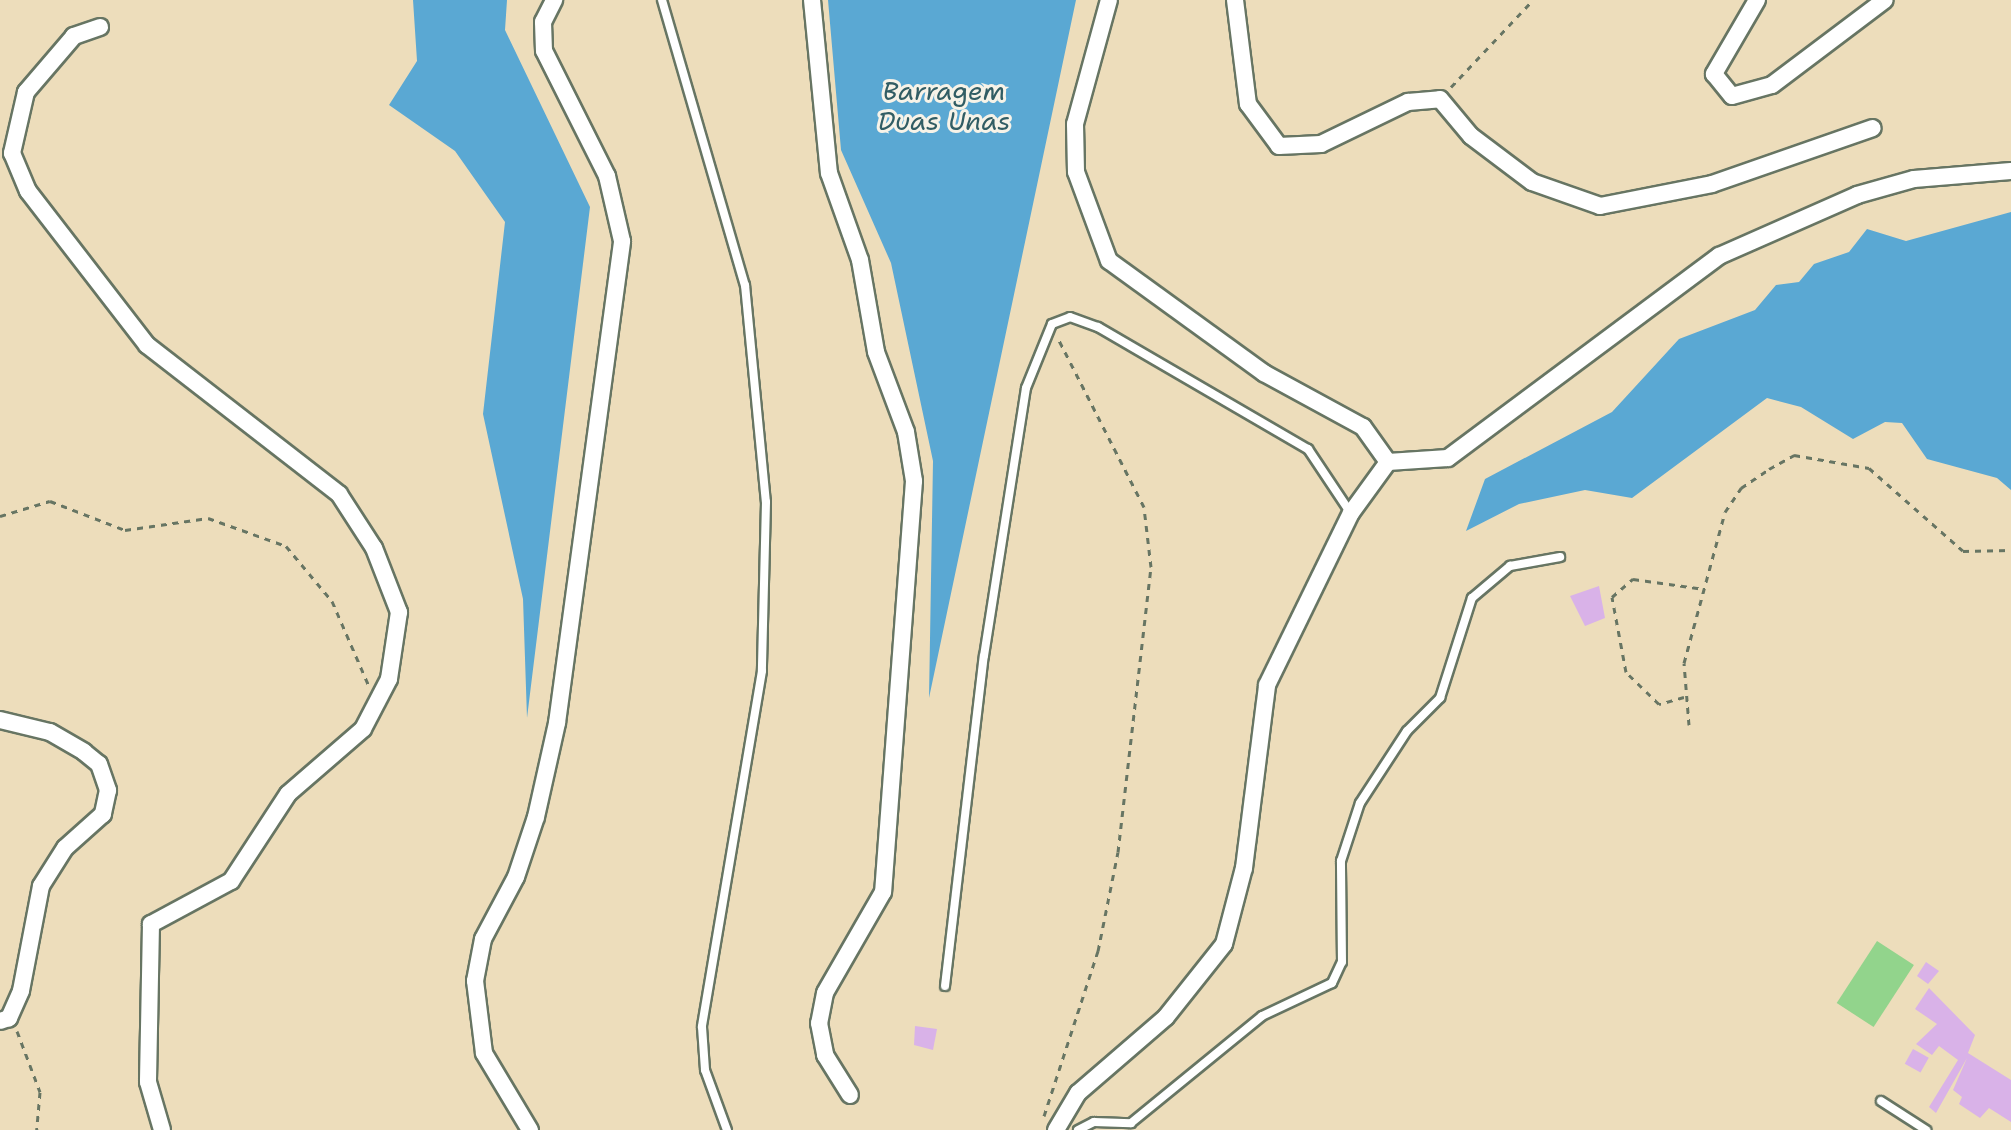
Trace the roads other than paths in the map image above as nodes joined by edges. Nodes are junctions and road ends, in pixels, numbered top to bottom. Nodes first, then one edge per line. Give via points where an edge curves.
1 (554, 0) edge
2 (662, 0) edge
3 (812, 0) edge
4 (1109, 0) edge
5 (1235, 0) edge
6 (1757, 0) edge
7 (1885, 0) edge
8 (100, 27) dead end
9 (1873, 128) dead end
10 (2011, 171) edge
11 (1388, 462) junction
12 (1351, 513) junction
13 (1560, 557) dead end
14 (0, 720) edge
15 (945, 986) dead end
16 (5, 1019) edge
17 (850, 1095) dead end
18 (1881, 1101) dead end
19 (1050, 1126) edge
20 (162, 1130) edge
21 (530, 1130) edge
22 (727, 1130) edge
23 (1078, 1130) edge
24 (1926, 1130) edge

1 - 21 street via 543,22 544,51 607,176 622,241 557,723 529,839 483,939 475,981 484,1053
2 - 22 lane via 745,285 766,502 762,671 702,1027 705,1070
3 - 17 street via 829,173 860,260 876,352 906,432 914,481 887,869 874,913 825,993 819,1023 825,1055
4 - 11 street via 1075,124 1076,172 1109,261 1264,373 1363,427
5 - 9 street via 1248,104 1279,146 1321,144 1408,102 1440,99 1471,136 1532,182 1600,206 1699,187
6 - 7 street via 1714,74 1732,96 1772,85
8 - 20 street via 74,36 26,92 12,153 28,191 147,345 300,458 352,513 399,612 389,679 373,713 288,794 231,881 151,924 148,1082
10 - 11 street via 1914,179 1857,195 1719,256 1448,458
11 - 12 street
12 - 15 lane via 1308,449 1098,327 1070,317 1052,324 1026,388 984,656
12 - 19 street via 1267,685 1244,868 1224,944 1166,1017 1078,1093
13 - 23 lane via 1510,566 1472,598 1440,698 1364,795 1341,861 1342,962 1332,983 1252,1023 1131,1123 1094,1122
14 - 16 street via 50,732 84,752 99,764 108,790 103,814 65,848 41,886 30,961
18 - 24 lane

